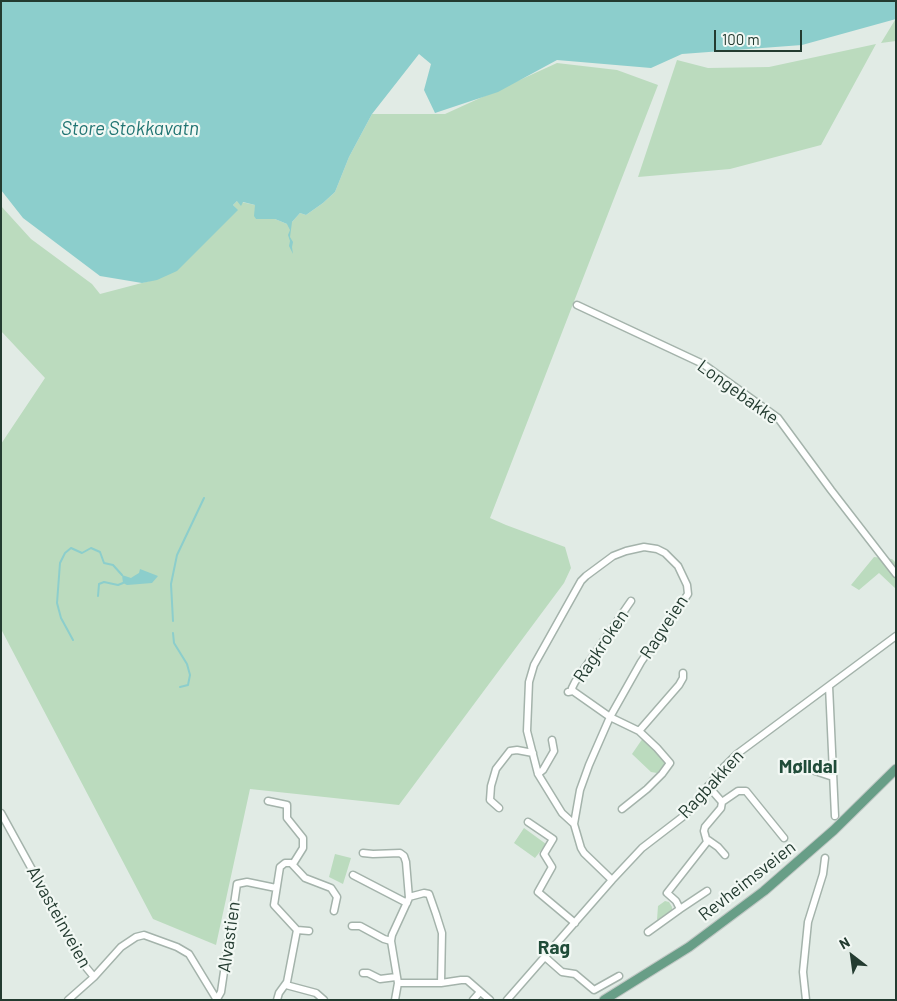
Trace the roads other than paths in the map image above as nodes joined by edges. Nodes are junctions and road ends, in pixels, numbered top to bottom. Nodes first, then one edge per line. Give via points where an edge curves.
1 (577, 305) dead end
2 (896, 574) edge
3 (631, 601) dead end
4 (896, 636) edge
5 (683, 673) dead end
6 (829, 686) junction
7 (610, 717) junction
8 (639, 732) junction
9 (552, 740) dead end
10 (533, 753) junction
11 (806, 764) dead end
12 (896, 769) edge
13 (538, 774) junction
14 (833, 777) junction
15 (708, 786) junction
16 (268, 801) dead end
17 (722, 802) junction
18 (500, 808) dead end
19 (622, 809) dead end
20 (1, 813) edge
21 (835, 816) dead end
22 (528, 822) dead end
23 (574, 824) junction
24 (784, 838) dead end
25 (708, 840) junction
26 (363, 853) dead end
27 (725, 854) dead end
28 (825, 858) dead end
29 (293, 864) junction
30 (353, 875) dead end
31 (612, 880) junction
32 (276, 888) junction
33 (707, 891) dead end
34 (408, 900) junction
35 (680, 909) junction
36 (334, 912) dead end
37 (575, 923) junction
38 (352, 926) dead end
39 (297, 930) junction
40 (309, 931) dead end
41 (648, 932) dead end
42 (391, 941) junction
43 (545, 958) junction
44 (363, 973) dead end
45 (620, 976) dead end
46 (94, 977) junction
47 (397, 980) junction
48 (441, 983) junction
49 (286, 985) junction
50 (480, 992) junction
51 (217, 999) edge
52 (68, 1000) edge
53 (277, 1000) edge
54 (324, 1000) edge
55 (395, 1000) edge
56 (473, 1000) edge
57 (490, 1000) edge
58 (506, 1000) edge
59 (604, 1000) edge
60 (806, 1000) edge

1 - 2 street, Longebakke via 703,364 778,418
3 - 7 street, Ragkroken via 570,692
4 - 6 street, Ragbakken
5 - 8 street via 683,678
6 - 14 street
6 - 15 street, Ragbakken via 737,754
7 - 8 street, Ragkroken
7 - 10 street, Ragveien via 641,662 688,594 678,566 657,549 640,547 613,556 581,581 531,672 528,731
7 - 23 street, Ragveien via 580,790
8 - 19 street, Ragkroken via 670,763 647,789
9 - 13 street via 554,751
10 - 13 street, Ragveien
10 - 18 street via 510,751 496,769 490,786 490,800
11 - 14 street via 812,770
12 - 59 main road, Revheimsveien via 834,830 764,891 689,947
13 - 23 street, Ragveien via 562,813
14 - 21 street
15 - 17 street
15 - 31 street, Ragbakken via 685,816 642,848
16 - 29 street via 287,805 287,818 303,838 303,848
17 - 24 street via 738,790 746,791
17 - 25 street via 721,808 705,827
20 - 46 street, Alvasteinveien
22 - 37 street via 553,838 544,854 552,867 538,892
23 - 31 street, Ragveien via 584,853
25 - 27 street
25 - 35 street via 667,893
26 - 34 street via 396,852 404,856
28 - 60 street via 808,922 803,972
29 - 32 street via 287,862 280,866
29 - 36 street via 305,878 334,891 337,900
30 - 34 street
31 - 37 street, Ragbakken
32 - 39 street via 274,905
32 - 51 street, Alvastien via 247,882 239,882 236,886 221,992
33 - 35 street
34 - 42 street
34 - 48 street via 429,894 442,933
35 - 41 street
37 - 43 street, Ragbakken
38 - 42 street via 360,926
39 - 40 street
39 - 49 street
42 - 47 street
43 - 45 street via 562,972 575,974 594,990
43 - 58 street, Ragbakken
44 - 47 street via 380,980
46 - 51 street, Alvasteinveien via 121,947 144,935 189,954
46 - 52 street
47 - 48 street
47 - 55 street
48 - 50 street via 467,980
49 - 53 street
49 - 54 street via 316,993
50 - 56 street
50 - 57 street

